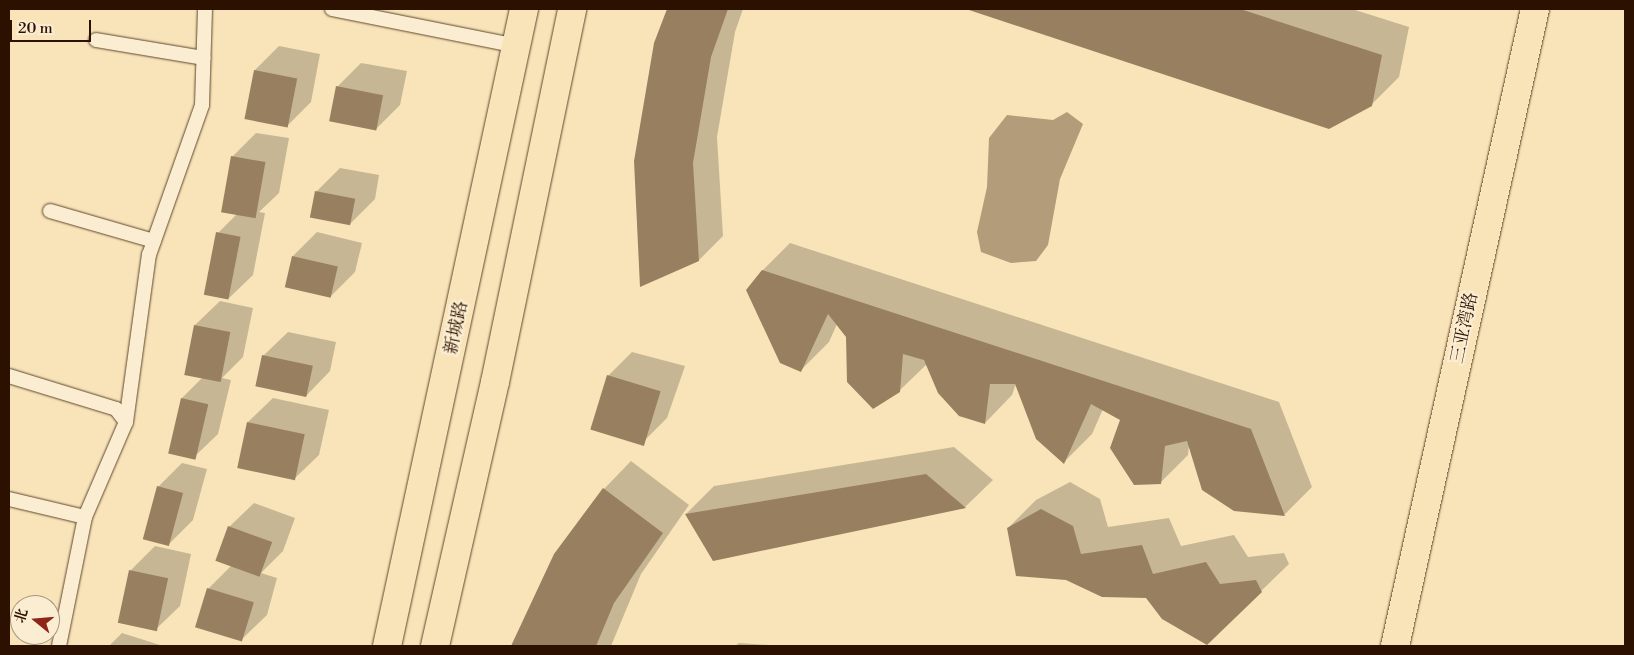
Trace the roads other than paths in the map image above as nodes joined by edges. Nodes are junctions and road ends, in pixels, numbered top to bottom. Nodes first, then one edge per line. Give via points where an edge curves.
1 (205, 9) edge
2 (332, 9) edge
3 (524, 9) edge
4 (572, 9) edge
5 (1535, 9) edge
6 (96, 40) dead end
7 (517, 46) junction
8 (203, 58) junction
9 (50, 211) dead end
10 (154, 241) junction
11 (9, 376) edge
12 (126, 422) junction
13 (9, 499) edge
14 (85, 517) junction
15 (59, 646) edge
16 (387, 646) edge
17 (435, 646) edge
18 (1395, 646) edge

1 - 8 lane
2 - 7 lane
3 - 7 main road, 新城路
4 - 17 main road via 495,382
5 - 18 main road, 三亚湾路
6 - 8 lane
7 - 16 main road, 新城路
8 - 10 lane via 202,104
9 - 10 lane
10 - 12 lane via 149,255
11 - 12 lane via 116,409
12 - 14 lane
13 - 14 lane
14 - 15 lane

